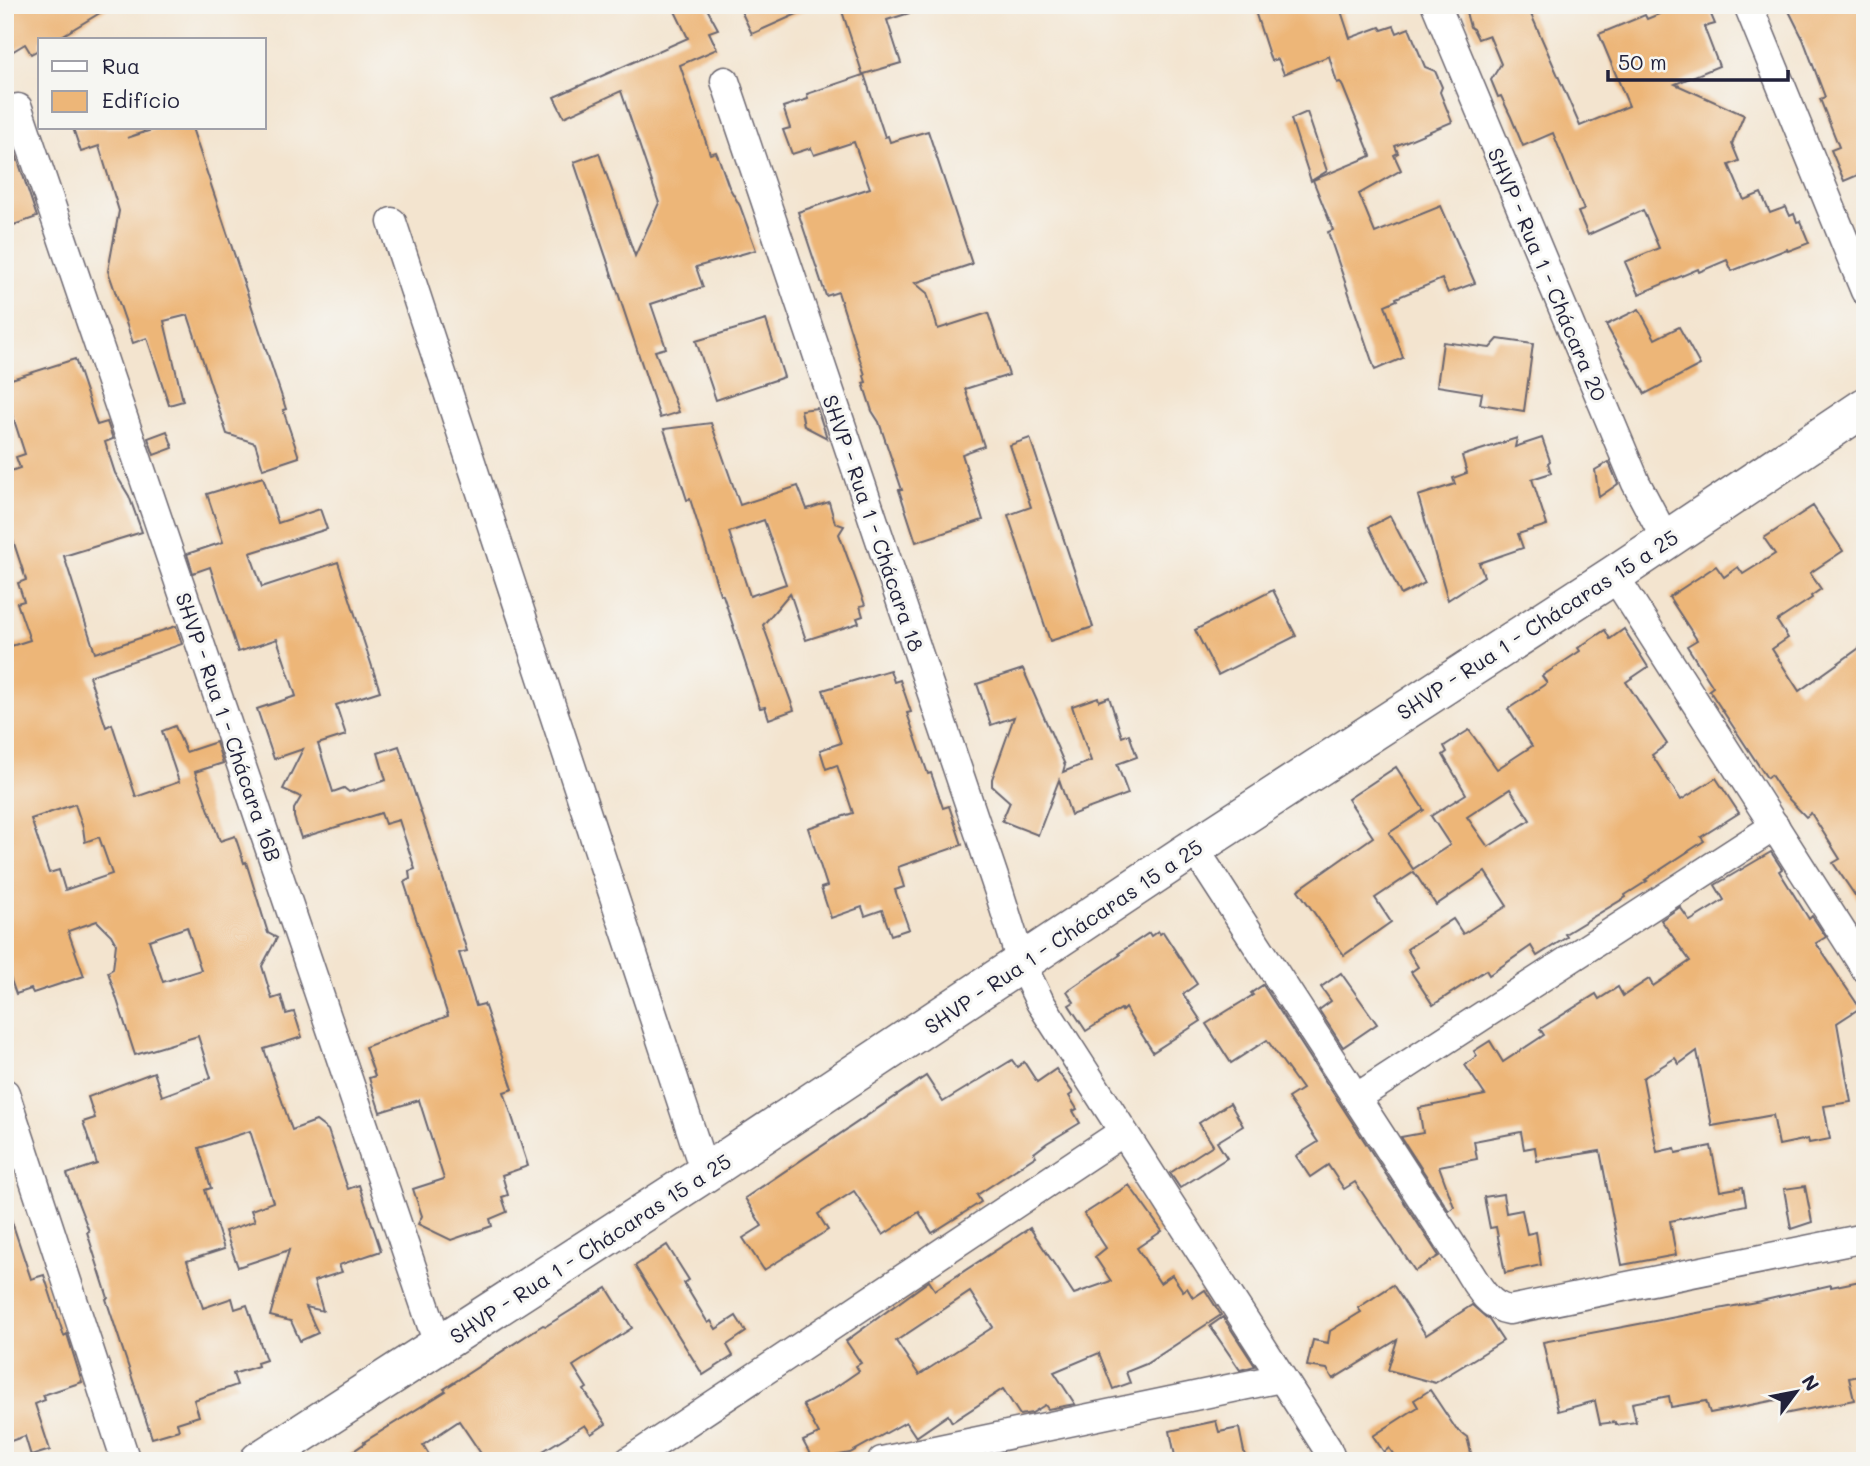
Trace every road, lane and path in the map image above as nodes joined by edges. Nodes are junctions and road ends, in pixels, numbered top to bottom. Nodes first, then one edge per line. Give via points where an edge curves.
1 (1436, 5) edge
2 (1748, 5) edge
3 (725, 81) dead end
4 (21, 106) edge
5 (392, 222) dead end
6 (1865, 291) edge
7 (1865, 407) edge
8 (1666, 540) junction
9 (1614, 575) junction
10 (1775, 826) junction
11 (1194, 848) junction
12 (1022, 965) junction
13 (1865, 968) edge
14 (5, 1093) edge
15 (1356, 1098) junction
16 (1123, 1132) junction
17 (705, 1173) junction
18 (1865, 1238) edge
19 (439, 1347) junction
20 (1281, 1378) junction
21 (127, 1461) edge
22 (259, 1461) edge
23 (629, 1461) edge
24 (882, 1461) edge
25 (1332, 1461) edge

1 - 8 street, SHVP - Rua 1 - Chácara 20 via 1636,483
2 - 6 street
3 - 12 street, SHVP - Rua 1 - Chácara 18
4 - 19 street, SHVP - Rua 1 - Chácara 16B
5 - 17 street
7 - 8 street, SHVP - Rua 1 - Chácaras 15 a 25
8 - 9 street, SHVP - Rua 1 - Chácaras 15 a 25
9 - 10 street
9 - 11 street, SHVP - Rua 1 - Chácaras 15 a 25
10 - 13 street
10 - 15 street
11 - 12 street, SHVP - Rua 1 - Chácaras 15 a 25
11 - 15 street
12 - 16 street, SHVP - Rua 1 - Chácara 18 via 1040,1002
12 - 17 street, SHVP - Rua 1 - Chácaras 15 a 25
14 - 21 street
15 - 18 street via 1490,1303 1499,1308 1509,1310
16 - 20 street, SHVP - Rua 1 - Chácara 18
16 - 23 street
17 - 19 street, SHVP - Rua 1 - Chácaras 15 a 25
19 - 22 street, SHVP - Rua 1 - Chácaras 15 a 25
20 - 24 street
20 - 25 street, SHVP - Rua 1 - Chácara 18

